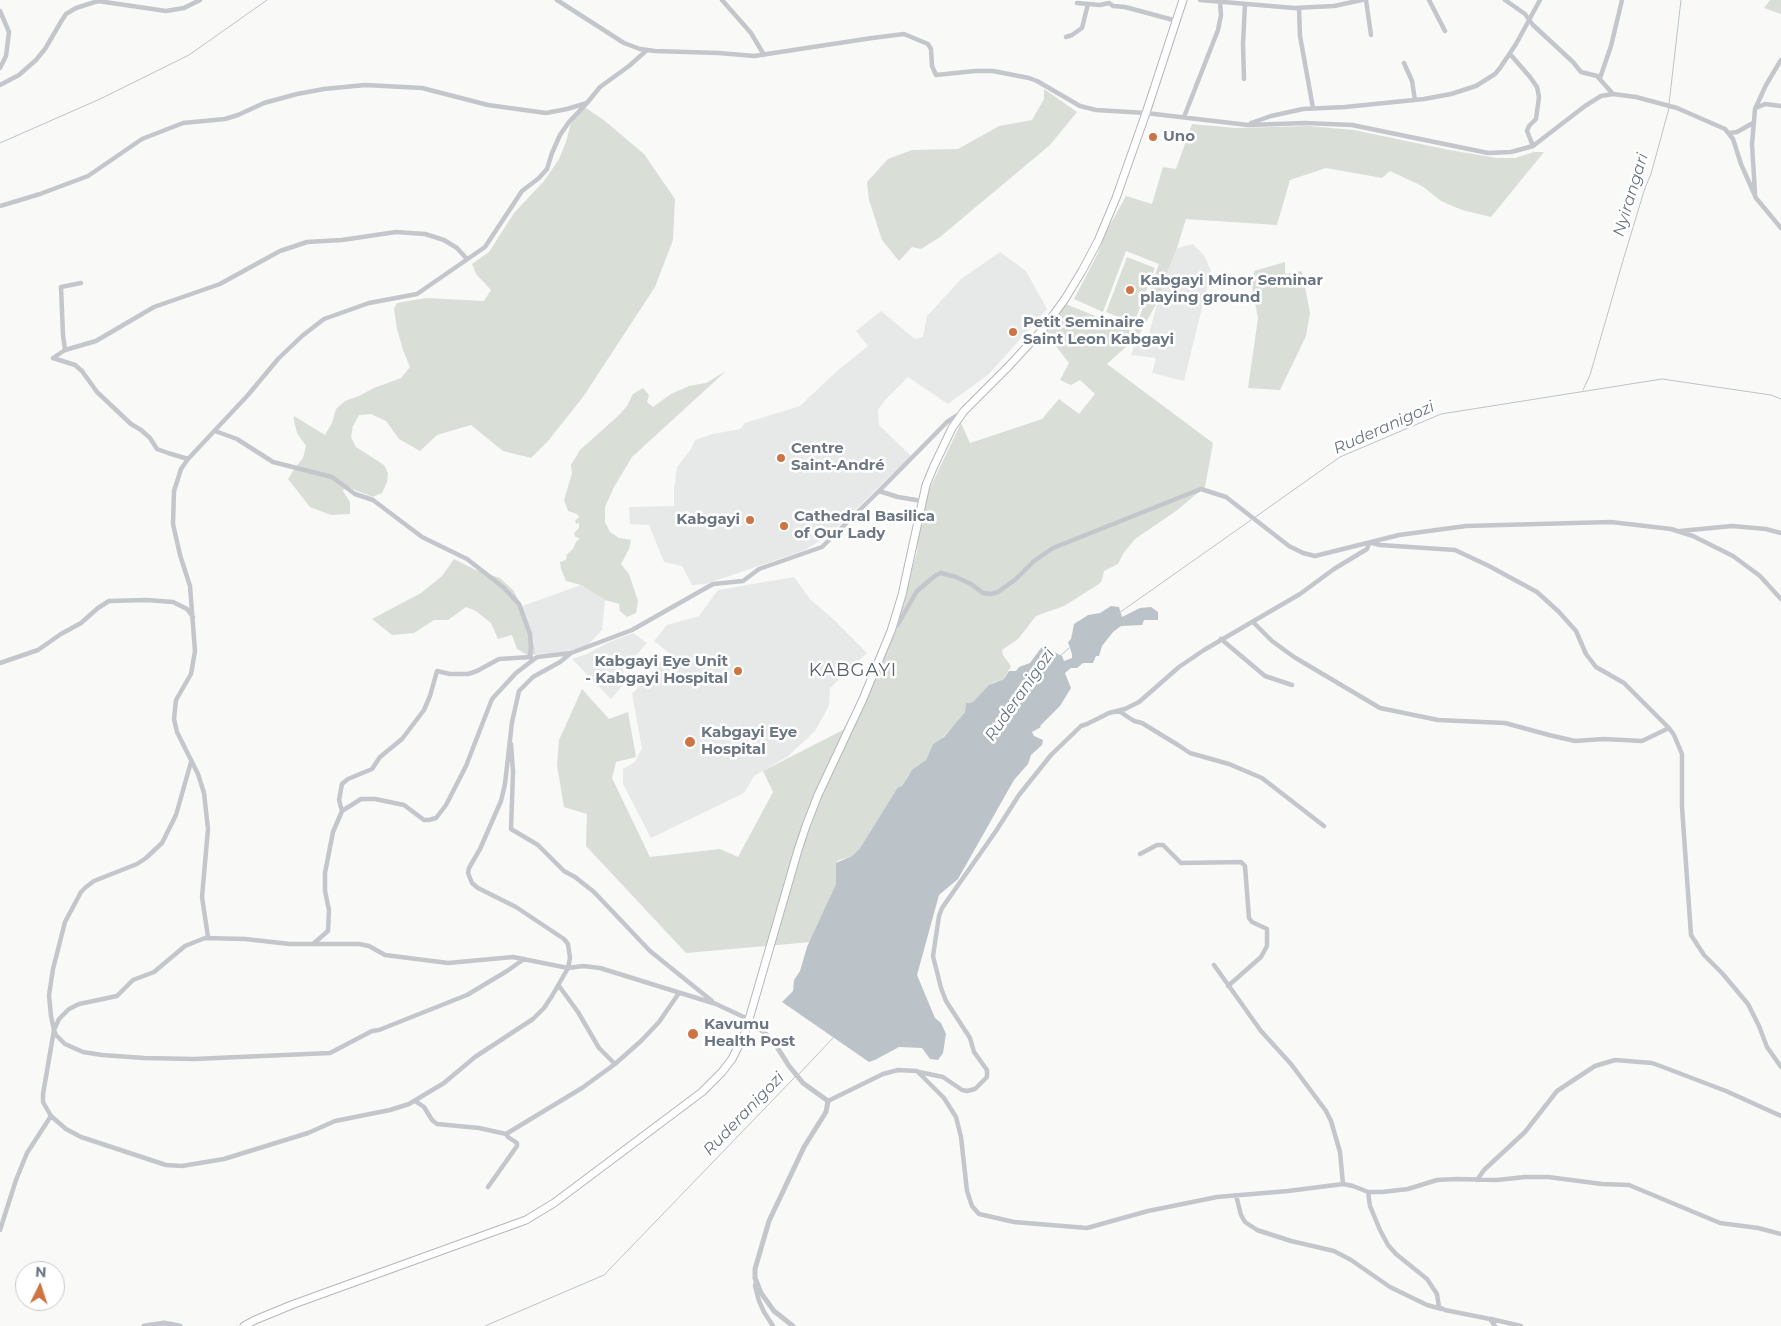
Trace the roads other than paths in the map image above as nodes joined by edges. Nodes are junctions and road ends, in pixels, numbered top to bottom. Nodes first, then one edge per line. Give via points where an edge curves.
1 (200, 0) edge
2 (557, 0) edge
3 (722, 0) edge
4 (1183, 0) edge
5 (1200, 0) edge
6 (1362, 0) edge
7 (1366, 0) edge
8 (1429, 0) edge
9 (1505, 0) edge
10 (1540, 0) edge
11 (1622, 0) edge
12 (1220, 2) junction
13 (1247, 2) edge
14 (1077, 3) dead end
15 (1088, 4) junction
16 (1299, 8) junction
17 (0, 11) edge
18 (1177, 21) junction
19 (1530, 21) junction
20 (1445, 31) dead end
21 (1371, 35) dead end
22 (1066, 37) dead end
23 (648, 50) junction
24 (1510, 54) junction
25 (764, 55) junction
26 (1781, 60) edge
27 (1404, 63) dead end
28 (0, 68) edge
29 (1600, 78) junction
30 (1244, 79) dead end
31 (0, 85) edge
32 (1613, 94) junction
33 (1415, 100) junction
34 (587, 102) junction
35 (1781, 106) edge
36 (1313, 108) junction
37 (1756, 109) junction
38 (1146, 113) junction
39 (1184, 117) junction
40 (1753, 123) junction
41 (1248, 125) junction
42 (1729, 133) junction
43 (1533, 146) junction
44 (1756, 198) junction
45 (0, 206) edge
46 (1781, 228) edge
47 (467, 259) junction
48 (80, 283) dead end
49 (65, 350) junction
50 (964, 411) junction
51 (215, 431) junction
52 (188, 459) junction
53 (879, 491) junction
54 (922, 501) junction
55 (1679, 532) junction
56 (1781, 533) edge
57 (1370, 543) junction
58 (1781, 599) edge
59 (194, 618) junction
60 (1253, 622) junction
61 (891, 631) junction
62 (1221, 639) junction
63 (571, 653) junction
64 (530, 656) junction
65 (537, 657) junction
66 (0, 663) edge
67 (1292, 685) dead end
68 (1119, 710) junction
69 (1669, 728) junction
70 (510, 740) junction
71 (191, 762) junction
72 (342, 811) junction
73 (1324, 826) dead end
74 (1140, 854) dead end
75 (208, 937) junction
76 (313, 944) junction
77 (524, 959) junction
78 (1214, 965) dead end
79 (568, 968) junction
80 (559, 986) junction
81 (1228, 986) junction
82 (679, 993) junction
83 (716, 1004) junction
84 (748, 1020) junction
85 (54, 1030) junction
86 (615, 1064) junction
87 (1781, 1067) edge
88 (917, 1071) junction
89 (415, 1101) junction
90 (828, 1101) junction
91 (51, 1116) junction
92 (1781, 1116) edge
93 (506, 1134) junction
94 (1477, 1180) junction
95 (1343, 1184) junction
96 (488, 1186) dead end
97 (1368, 1192) junction
98 (1236, 1195) junction
99 (0, 1230) edge
100 (1781, 1234) edge
101 (756, 1282) junction
102 (1442, 1308) junction
103 (1490, 1319) junction
104 (144, 1326) edge
105 (180, 1326) edge
106 (244, 1326) edge
107 (773, 1326) edge
108 (793, 1326) edge
109 (1495, 1326) edge
110 (1521, 1326) edge

1 - 31 street via 184,8 166,11 98,1 76,8 66,14 36,60 19,76
2 - 23 street via 624,43
3 - 25 street via 751,33
4 - 18 highway
5 - 12 street
6 - 16 street
7 - 21 street
8 - 20 street
9 - 19 street
10 - 19 street
11 - 29 street
12 - 13 street
12 - 39 street via 1218,30
13 - 16 street
13 - 30 street
14 - 15 street
15 - 18 street via 1109,3
15 - 22 street via 1082,28
16 - 36 street via 1300,36
17 - 28 street via 7,24 9,39
18 - 38 highway
19 - 24 street
19 - 29 street via 1581,72
23 - 25 street
23 - 34 street via 600,87
24 - 33 street via 1495,74 1476,86 1440,97
24 - 43 street via 1537,88 1536,119 1528,131
25 - 38 street via 904,34 928,44 936,75 993,71 1017,75 1037,81 1080,106
26 - 37 street
27 - 33 street via 1412,81
29 - 32 street
32 - 42 street via 1669,106 1719,125
32 - 43 street via 1595,99
33 - 36 street
34 - 45 street via 546,113 488,105 422,88 365,85 310,91 274,100 238,115 174,127 135,143 88,176
34 - 47 street via 560,134 547,169 522,192 485,248
35 - 37 street via 1762,104
36 - 41 street via 1285,112
37 - 40 street
38 - 39 street
38 - 50 highway via 1098,241 1065,299 1027,347
39 - 41 street
40 - 42 street
40 - 44 street
41 - 43 street via 1306,122 1352,125 1488,153 1511,152
42 - 44 street
44 - 46 street
47 - 49 street via 444,240 425,234 396,232 307,242 280,251 220,284 154,307 92,343
47 - 51 street via 418,294 369,303 324,319 287,350
48 - 49 street via 61,287
49 - 52 street via 53,358 75,365 82,371 96,392 150,438 157,449
50 - 53 street via 947,422
50 - 54 highway via 933,468
51 - 52 street
51 - 64 street via 237,439 273,462 332,477 355,494 373,500 422,537 467,560 503,587 519,604 530,634
52 - 59 street via 176,480 172,504 175,536 190,586
53 - 54 street
53 - 63 street via 822,547 759,569 743,581 713,584 632,630
54 - 61 highway
55 - 56 street via 1732,526
55 - 57 street via 1611,522 1540,523 1441,528
55 - 58 street via 1733,556 1760,576
57 - 60 street via 1367,549
57 - 61 street via 1310,555 1295,550 1226,497 1205,489 1198,490 1053,548 992,594 948,574 936,575 911,598
57 - 69 street via 1454,550 1537,592 1576,631 1596,667 1624,683
59 - 66 street via 187,609 173,602 109,602 38,650
59 - 71 street via 194,660 191,674 176,700 174,719
60 - 62 street
60 - 69 street via 1294,657 1380,708 1438,720 1506,722 1575,741 1642,740
61 - 84 highway via 806,826
62 - 67 street via 1265,676
62 - 68 street via 1180,667 1139,702
63 - 65 street
63 - 70 street via 532,676 520,691
64 - 65 street
64 - 72 street via 499,659 468,674 438,671 424,710 402,739 380,757 372,769 342,784 339,800
65 - 72 street via 492,699 466,766 436,818 424,820 404,805 375,799 361,799
68 - 73 street via 1190,753 1262,778
68 - 88 street via 1081,726 1051,755 1018,795 939,916 933,956 941,988 970,1038 974,1052 987,1070 987,1077 975,1089 967,1091 943,1077
69 - 87 street via 1682,754 1682,807 1691,935 1704,955 1748,1004 1770,1052
70 - 79 street via 501,801 469,868 469,878 478,888 516,907 564,938 570,950
70 - 83 street via 513,772 511,829 542,848 564,871 594,892 650,951
71 - 75 street via 201,782 208,818 202,884
71 - 85 street via 176,816 162,843 137,864 86,886 70,912 50,981 49,1003
72 - 76 street via 333,832 325,873 328,931
74 - 81 street via 1163,845 1181,863 1244,863 1249,918 1267,929 1266,946 1261,957
75 - 76 street
75 - 85 street via 192,942 154,972 133,980 117,996 74,1006 59,1019
76 - 77 street via 359,944 385,955 448,963 504,957
77 - 79 street
77 - 85 street via 467,995 372,1030 330,1053 194,1059 102,1055 73,1048 60,1041
78 - 81 street
79 - 80 street
79 - 82 street via 583,966 610,970
80 - 86 street via 599,1048
80 - 89 street via 533,1019
81 - 95 street via 1261,1031 1302,1077 1326,1112 1340,1152
82 - 83 street
82 - 86 street via 659,1022
83 - 84 street
84 - 90 street via 766,1034 803,1083
84 - 106 highway via 738,1049 711,1083 537,1214 494,1233 294,1304
85 - 91 street via 43,1098
86 - 93 street
88 - 90 street via 898,1070 883,1074
88 - 98 street via 944,1098 956,1117 969,1199 979,1214 1014,1222 1087,1228 1196,1200
89 - 91 street via 390,1110 335,1121 234,1156 176,1166 159,1164 81,1137
89 - 93 street via 437,1124
90 - 101 street via 826,1112 804,1147 769,1221 755,1269
91 - 99 street via 29,1148
92 - 94 street via 1652,1063 1615,1060 1594,1066 1557,1091 1525,1132
93 - 96 street via 517,1146
94 - 97 street via 1437,1180 1398,1191
94 - 100 street via 1548,1177 1629,1185 1720,1223
95 - 97 street
95 - 98 street
97 - 102 street via 1370,1206 1388,1245 1427,1279
98 - 102 street via 1245,1222 1257,1230 1334,1250 1390,1287 1428,1306
101 - 107 street via 759,1301
101 - 108 street via 766,1302
102 - 103 street
103 - 109 street
103 - 110 street
104 - 105 street via 164,1323

